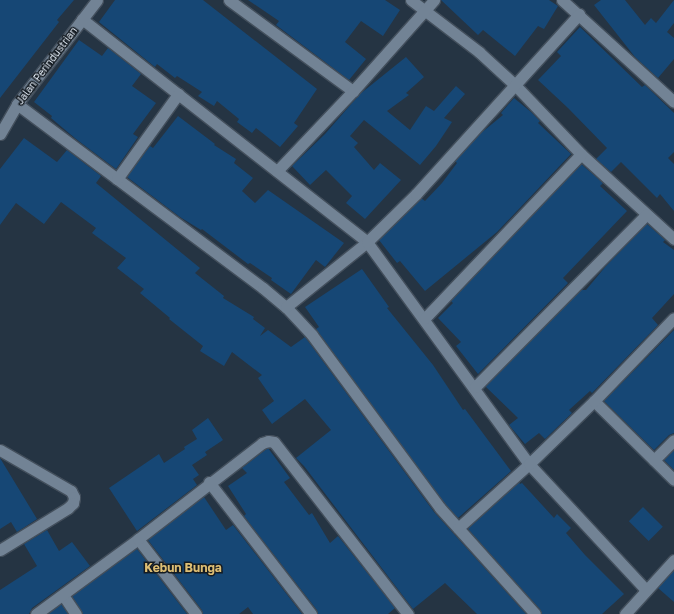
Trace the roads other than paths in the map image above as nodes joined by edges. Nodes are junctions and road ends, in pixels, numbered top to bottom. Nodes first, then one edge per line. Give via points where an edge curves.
1 (97, 0) edge
2 (229, 0) edge
3 (411, 0) edge
4 (434, 0) edge
5 (562, 0) edge
6 (426, 10) junction
7 (579, 14) junction
8 (82, 19) junction
9 (515, 85) junction
10 (353, 91) junction
11 (178, 94) junction
12 (674, 102) edge
13 (17, 104) junction
14 (0, 134) edge
15 (582, 154) junction
16 (277, 171) junction
17 (117, 179) junction
18 (646, 215) junction
19 (674, 240) edge
20 (367, 242) junction
21 (286, 307) junction
22 (425, 318) junction
23 (674, 318) edge
24 (475, 388) junction
25 (594, 401) junction
26 (674, 440) edge
27 (0, 450) edge
28 (654, 460) junction
29 (529, 464) junction
30 (674, 480) edge
31 (209, 482) junction
32 (458, 528) junction
33 (138, 539) junction
34 (0, 550) edge
35 (674, 560) edge
36 (646, 590) junction
37 (63, 595) junction
38 (36, 614) edge
39 (76, 614) edge
40 (196, 614) edge
41 (311, 614) edge
42 (408, 614) edge
43 (535, 614) edge
44 (625, 614) edge

1 - 8 street, Jalan Perindustrian
2 - 10 street
3 - 6 street
4 - 6 street
5 - 7 street
6 - 9 street via 479,52
6 - 10 street
7 - 9 street
7 - 12 street
8 - 11 street
8 - 13 street, Jalan Perindustrian
9 - 15 street
9 - 20 street via 416,194
10 - 16 street
11 - 16 street
11 - 17 street
13 - 14 street, Jalan Perindustrian
13 - 17 street
15 - 18 street
15 - 22 street
16 - 20 street
17 - 21 street
18 - 19 street
18 - 24 street
20 - 21 street
20 - 22 street
21 - 32 street via 312,335 440,508
22 - 24 street
23 - 25 street
24 - 29 street
25 - 28 street
25 - 29 street
26 - 28 street
27 - 34 street via 71,491 74,497 68,508
28 - 30 street
29 - 32 street
29 - 36 street
31 - 33 street
31 - 41 street
31 - 42 street via 262,442 274,442
32 - 43 street
33 - 37 street
33 - 40 street
35 - 36 street
36 - 44 street
37 - 38 street
37 - 39 street

